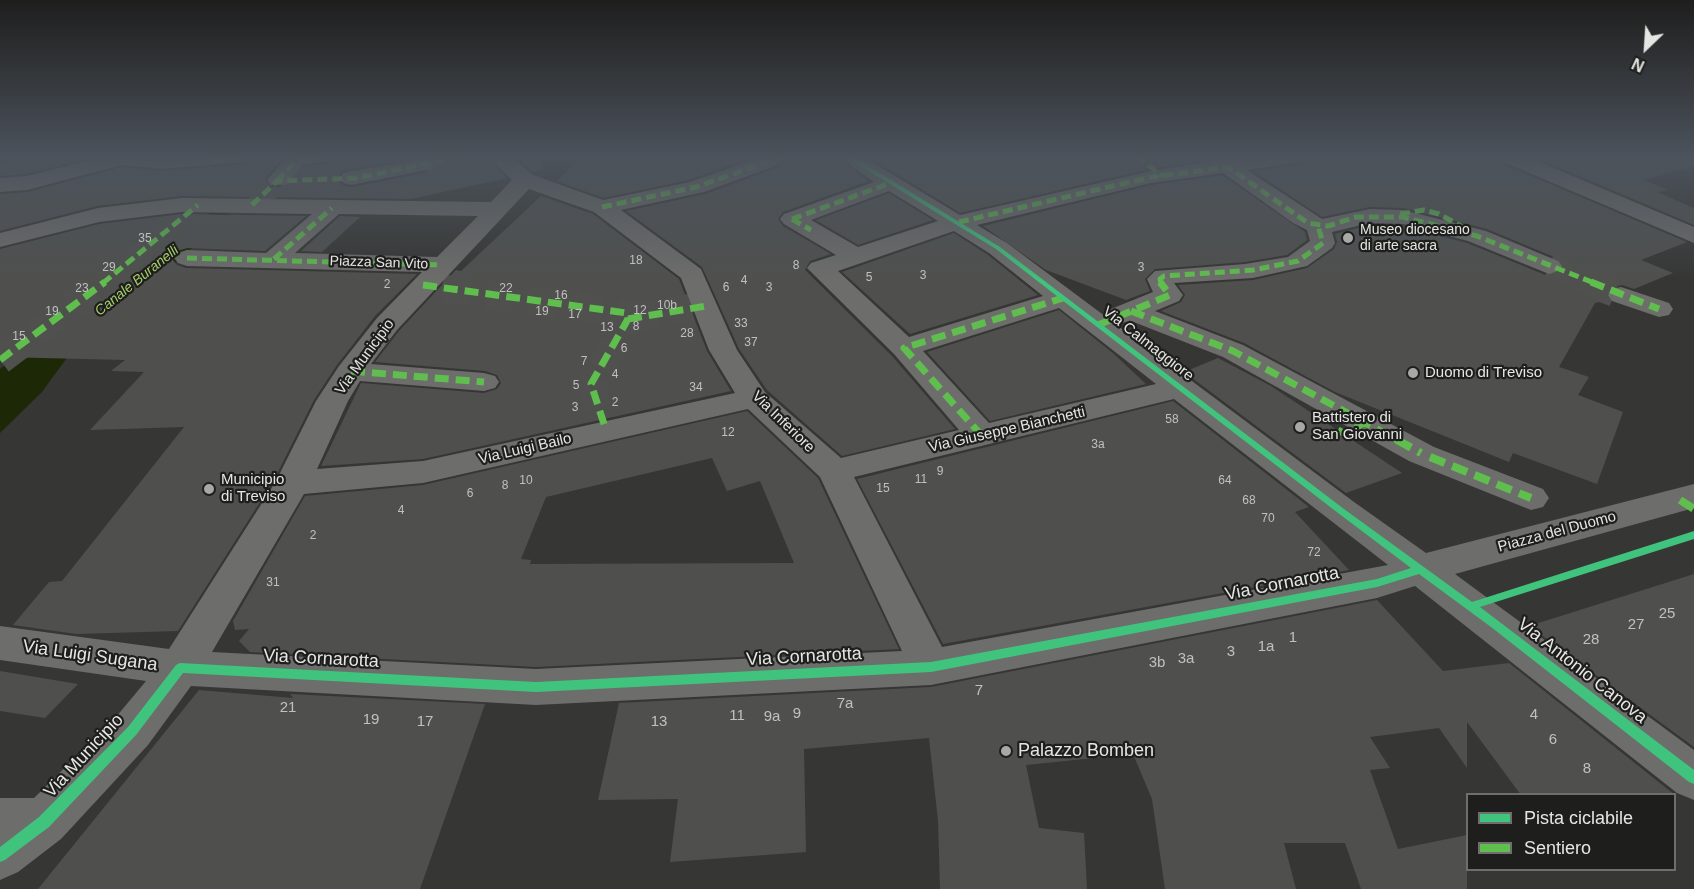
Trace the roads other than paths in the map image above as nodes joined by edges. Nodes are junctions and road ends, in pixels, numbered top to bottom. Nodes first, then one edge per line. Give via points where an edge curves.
1 (185, 197) edge
2 (213, 197) edge
3 (508, 197) edge
4 (575, 197) edge
5 (647, 197) edge
6 (859, 197) edge
7 (919, 197) edge
8 (1067, 197) edge
9 (1272, 197) edge
10 (1603, 197) edge
11 (602, 207) junction
12 (332, 208) junction
13 (496, 209) junction
14 (959, 222) junction
15 (1318, 226) junction
16 (1694, 236) edge
17 (0, 240) edge
18 (856, 256) junction
19 (187, 258) tunnel mouth
20 (274, 259) junction
21 (1549, 266) tunnel mouth
22 (436, 280) junction
23 (1621, 295) tunnel mouth
24 (1063, 298) junction
25 (1659, 309) dead end
26 (1131, 311) junction
27 (1098, 325) junction
28 (904, 348) junction
29 (351, 371) junction
30 (484, 382) dead end
31 (1180, 388) junction
32 (754, 398) junction
33 (982, 436) junction
34 (834, 471) junction
35 (294, 483) junction
36 (1531, 498) dead end
37 (1689, 502) edge
38 (1421, 568) junction
39 (0, 643) edge
40 (931, 667) junction
41 (180, 668) junction
42 (1694, 778) edge
43 (22, 822) edge
44 (0, 855) edge

1 - 17 street via 98,214
2 - 12 street via 252,204
3 - 13 street, Piazza San Vito
4 - 11 street
5 - 11 street
6 - 18 street via 801,224
7 - 14 street, Via Calmaggiore
8 - 14 street
9 - 15 street
10 - 16 street
11 - 32 street, Via Inferiore via 692,274 699,307
12 - 13 street
12 - 20 street
13 - 22 street, Piazza San Vito
14 - 18 street
14 - 24 street, Via Calmaggiore
15 - 21 street via 1356,217 1392,215 1477,236
15 - 26 street via 1323,243 1293,263 1246,271 1164,276 1161,285 1170,295
18 - 28 street via 820,268
19 - 20 street, Piazza San Vito
20 - 22 street, Piazza San Vito
22 - 29 street, Via Municipio via 387,324
23 - 25 street
24 - 27 street, Via Calmaggiore
24 - 28 street
26 - 27 street
26 - 36 street via 1233,351 1351,426
27 - 31 street, Via Calmaggiore
28 - 33 street
29 - 30 street
29 - 35 street, Via Municipio via 332,401
31 - 33 street, Via Giuseppe Bianchetti
31 - 38 street, Via Calmaggiore
32 - 34 street, Via Inferiore
32 - 35 street, Via Luigi Bailo via 604,427 423,472
33 - 34 street, Via Giuseppe Bianchetti
34 - 40 street, Via Inferiore
35 - 41 street, Via Municipio
37 - 38 street, Piazza del Duomo
38 - 40 street, Via Cornarotta via 1377,583
38 - 42 street, Via Antonio Canova
39 - 41 street, Via Luigi Sugana
40 - 41 street, Via Cornarotta via 536,687
41 - 43 street, Via Municipio via 132,730
43 - 44 street, Via Municipio

